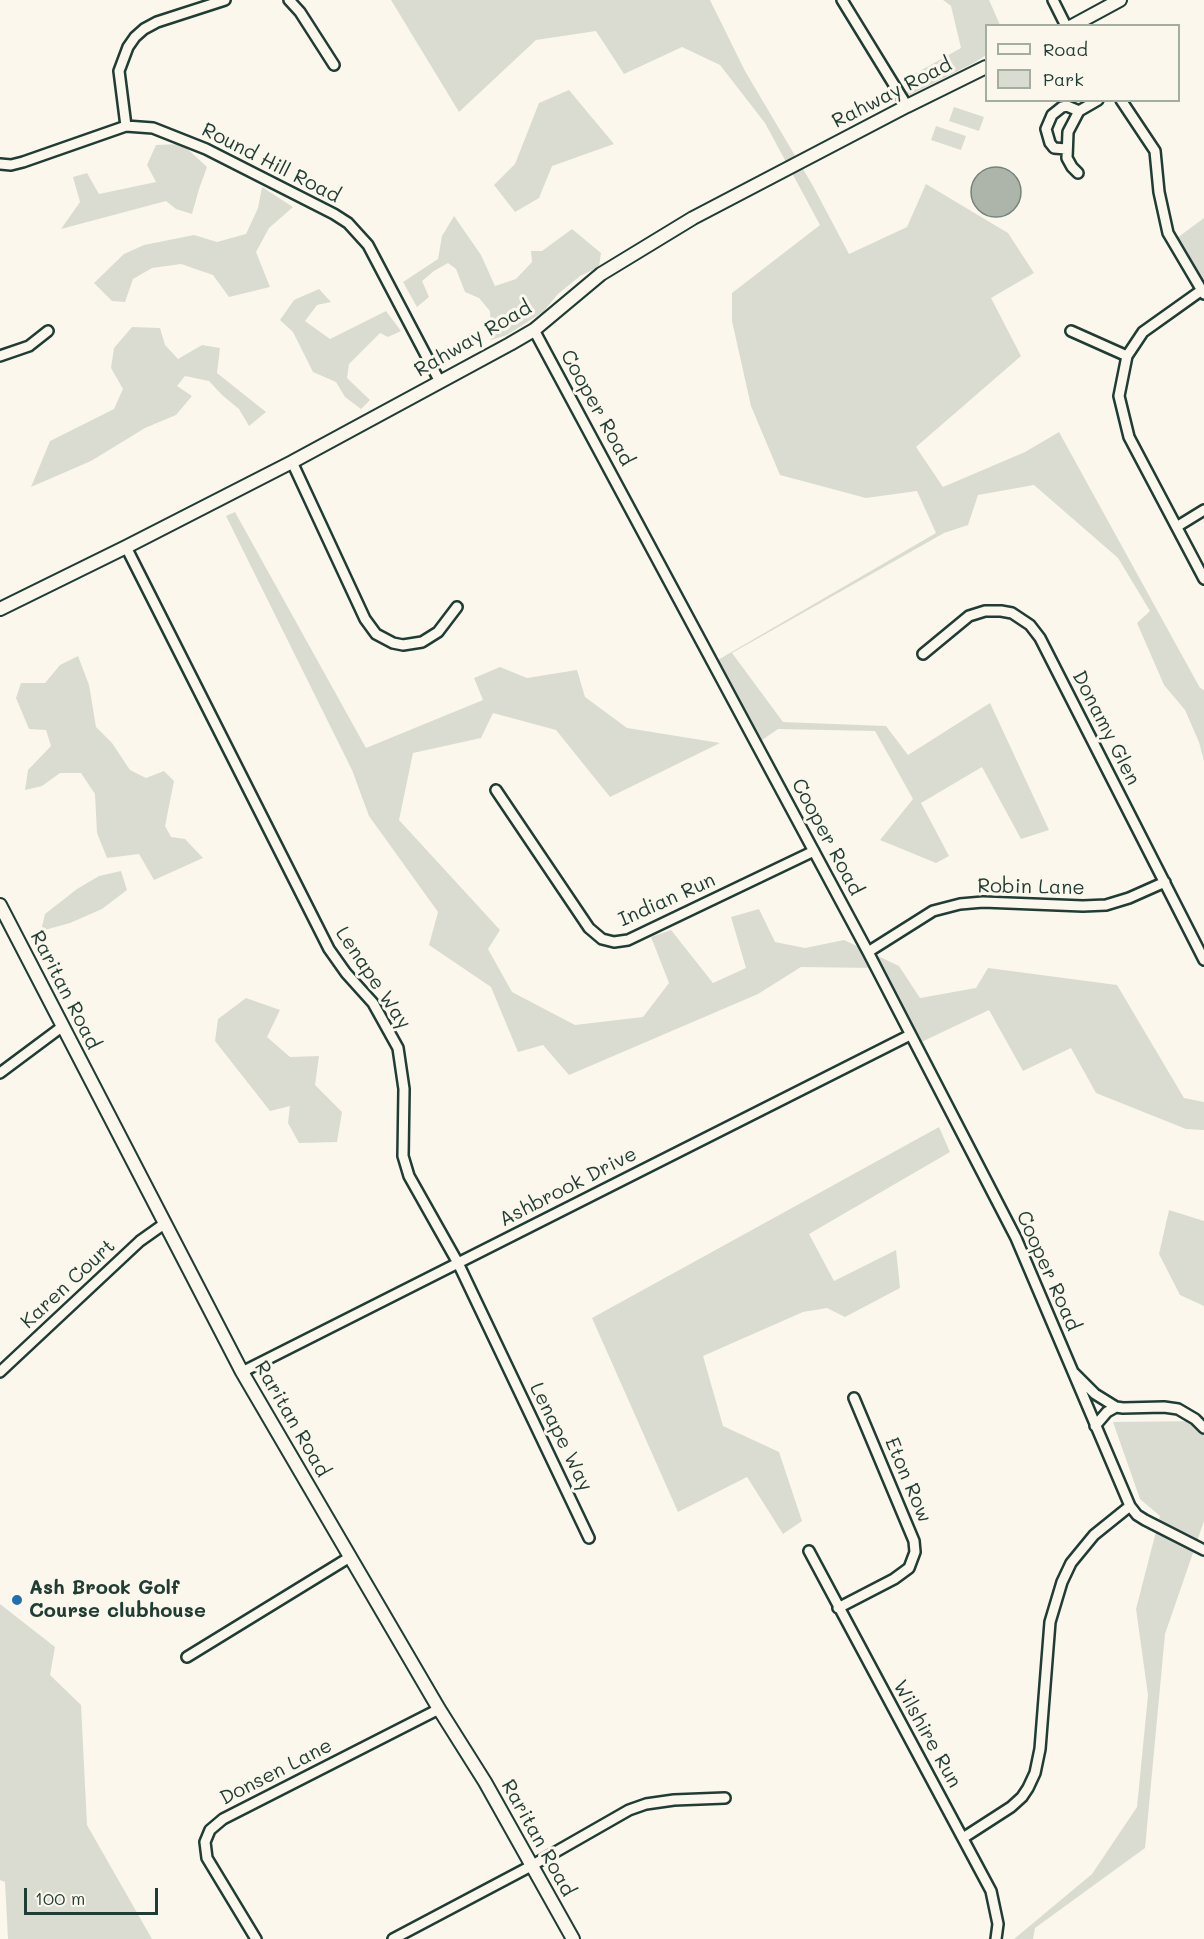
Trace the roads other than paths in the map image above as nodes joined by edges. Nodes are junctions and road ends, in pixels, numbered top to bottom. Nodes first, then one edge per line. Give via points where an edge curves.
1 (225, 0) edge
2 (290, 0) edge
3 (842, 0) edge
4 (1053, 0) edge
5 (1120, 0) edge
6 (1065, 24) edge
7 (1076, 24) edge
8 (334, 65) dead end
9 (985, 68) edge
10 (1095, 102) edge
11 (1122, 102) edge
12 (906, 106) junction
13 (1079, 111) junction
14 (126, 126) junction
15 (1066, 149) junction
16 (0, 164) edge
17 (1078, 173) dead end
18 (1203, 292) edge
19 (534, 330) junction
20 (48, 331) dead end
21 (1071, 331) dead end
22 (0, 356) edge
23 (1127, 356) junction
24 (440, 382) junction
25 (292, 462) junction
26 (1204, 510) edge
27 (1178, 526) junction
28 (126, 547) junction
29 (1204, 579) edge
30 (457, 607) dead end
31 (0, 609) edge
32 (923, 654) dead end
33 (496, 790) dead end
34 (814, 851) junction
35 (1166, 882) junction
36 (0, 905) edge
37 (868, 952) junction
38 (1204, 960) edge
39 (63, 1026) junction
40 (909, 1035) junction
41 (0, 1073) edge
42 (164, 1224) junction
43 (458, 1263) junction
44 (1071, 1369) junction
45 (0, 1372) edge
46 (242, 1372) junction
47 (854, 1398) dead end
48 (1116, 1407) junction
49 (1095, 1426) junction
50 (1204, 1428) edge
51 (1130, 1506) junction
52 (590, 1538) dead end
53 (1204, 1550) edge
54 (809, 1551) dead end
55 (350, 1557) junction
56 (838, 1608) junction
57 (187, 1657) dead end
58 (440, 1709) junction
59 (725, 1798) dead end
60 (963, 1838) junction
61 (531, 1866) junction
62 (256, 1939) edge
63 (393, 1939) edge
64 (573, 1939) edge
65 (996, 1939) edge

1 - 14 street via 157,22 135,37 119,71
2 - 8 street
3 - 12 street
4 - 6 street
5 - 7 street
9 - 12 street, Rahway Road
10 - 13 street
11 - 18 street via 1155,151 1168,233
12 - 19 street, Rahway Road via 648,245 601,274
13 - 15 street via 1068,132
13 - 15 street via 1062,107 1046,129 1054,148
14 - 16 street, Round Hill Road via 23,162
14 - 24 street, Round Hill Road via 153,128 181,138 348,223 368,245
15 - 17 street via 1067,158
18 - 23 street via 1143,332
19 - 24 street, Rahway Road
19 - 34 street, Cooper Road
20 - 22 street via 29,346
21 - 23 street
23 - 27 street via 1119,396 1129,437
24 - 25 street, Rahway Road
25 - 28 street, Rahway Road
25 - 30 street via 365,619 376,634 393,643 422,642 438,632
26 - 27 street
27 - 29 street
28 - 31 street, Rahway Road
28 - 43 street, Lenape Way via 329,949 374,1003 398,1048 404,1089 403,1156 409,1176
32 - 35 street, Donamy Glen via 969,616 985,611 1012,613 1030,625
33 - 34 street, Indian Run via 589,928 602,939 614,942 628,940
34 - 37 street, Cooper Road
35 - 37 street, Robin Lane via 1106,905 960,904 933,911
35 - 38 street, Donamy Glen
36 - 39 street, Raritan Road
37 - 40 street, Cooper Road
39 - 41 street
39 - 42 street, Raritan Road
40 - 43 street, Ashbrook Drive
40 - 44 street, Cooper Road via 1016,1238
42 - 45 street, Karen Court via 140,1241
42 - 46 street, Raritan Road
43 - 46 street, Ashbrook Drive
43 - 52 street, Lenape Way
44 - 48 street, Cooper Road via 1095,1394
44 - 49 street, Cooper Road
46 - 55 street, Raritan Road
47 - 56 street, Eton Row via 914,1541 915,1552 909,1568 894,1579
48 - 49 street
48 - 50 street via 1178,1409
49 - 51 street, Cooper Road
51 - 53 street, Cooper Road via 1145,1520
51 - 60 street via 1094,1535 1071,1563 1062,1582 1050,1624 1040,1749 1028,1788 1011,1807
54 - 56 street, Wilshire Run
55 - 57 street
55 - 58 street, Raritan Road
56 - 60 street, Wilshire Run
58 - 61 street, Raritan Road
58 - 62 street, Donsen Lane via 210,1830 207,1858
59 - 61 street via 646,1804
60 - 65 street, Wilshire Run via 991,1891 998,1924
61 - 63 street
61 - 64 street, Raritan Road

